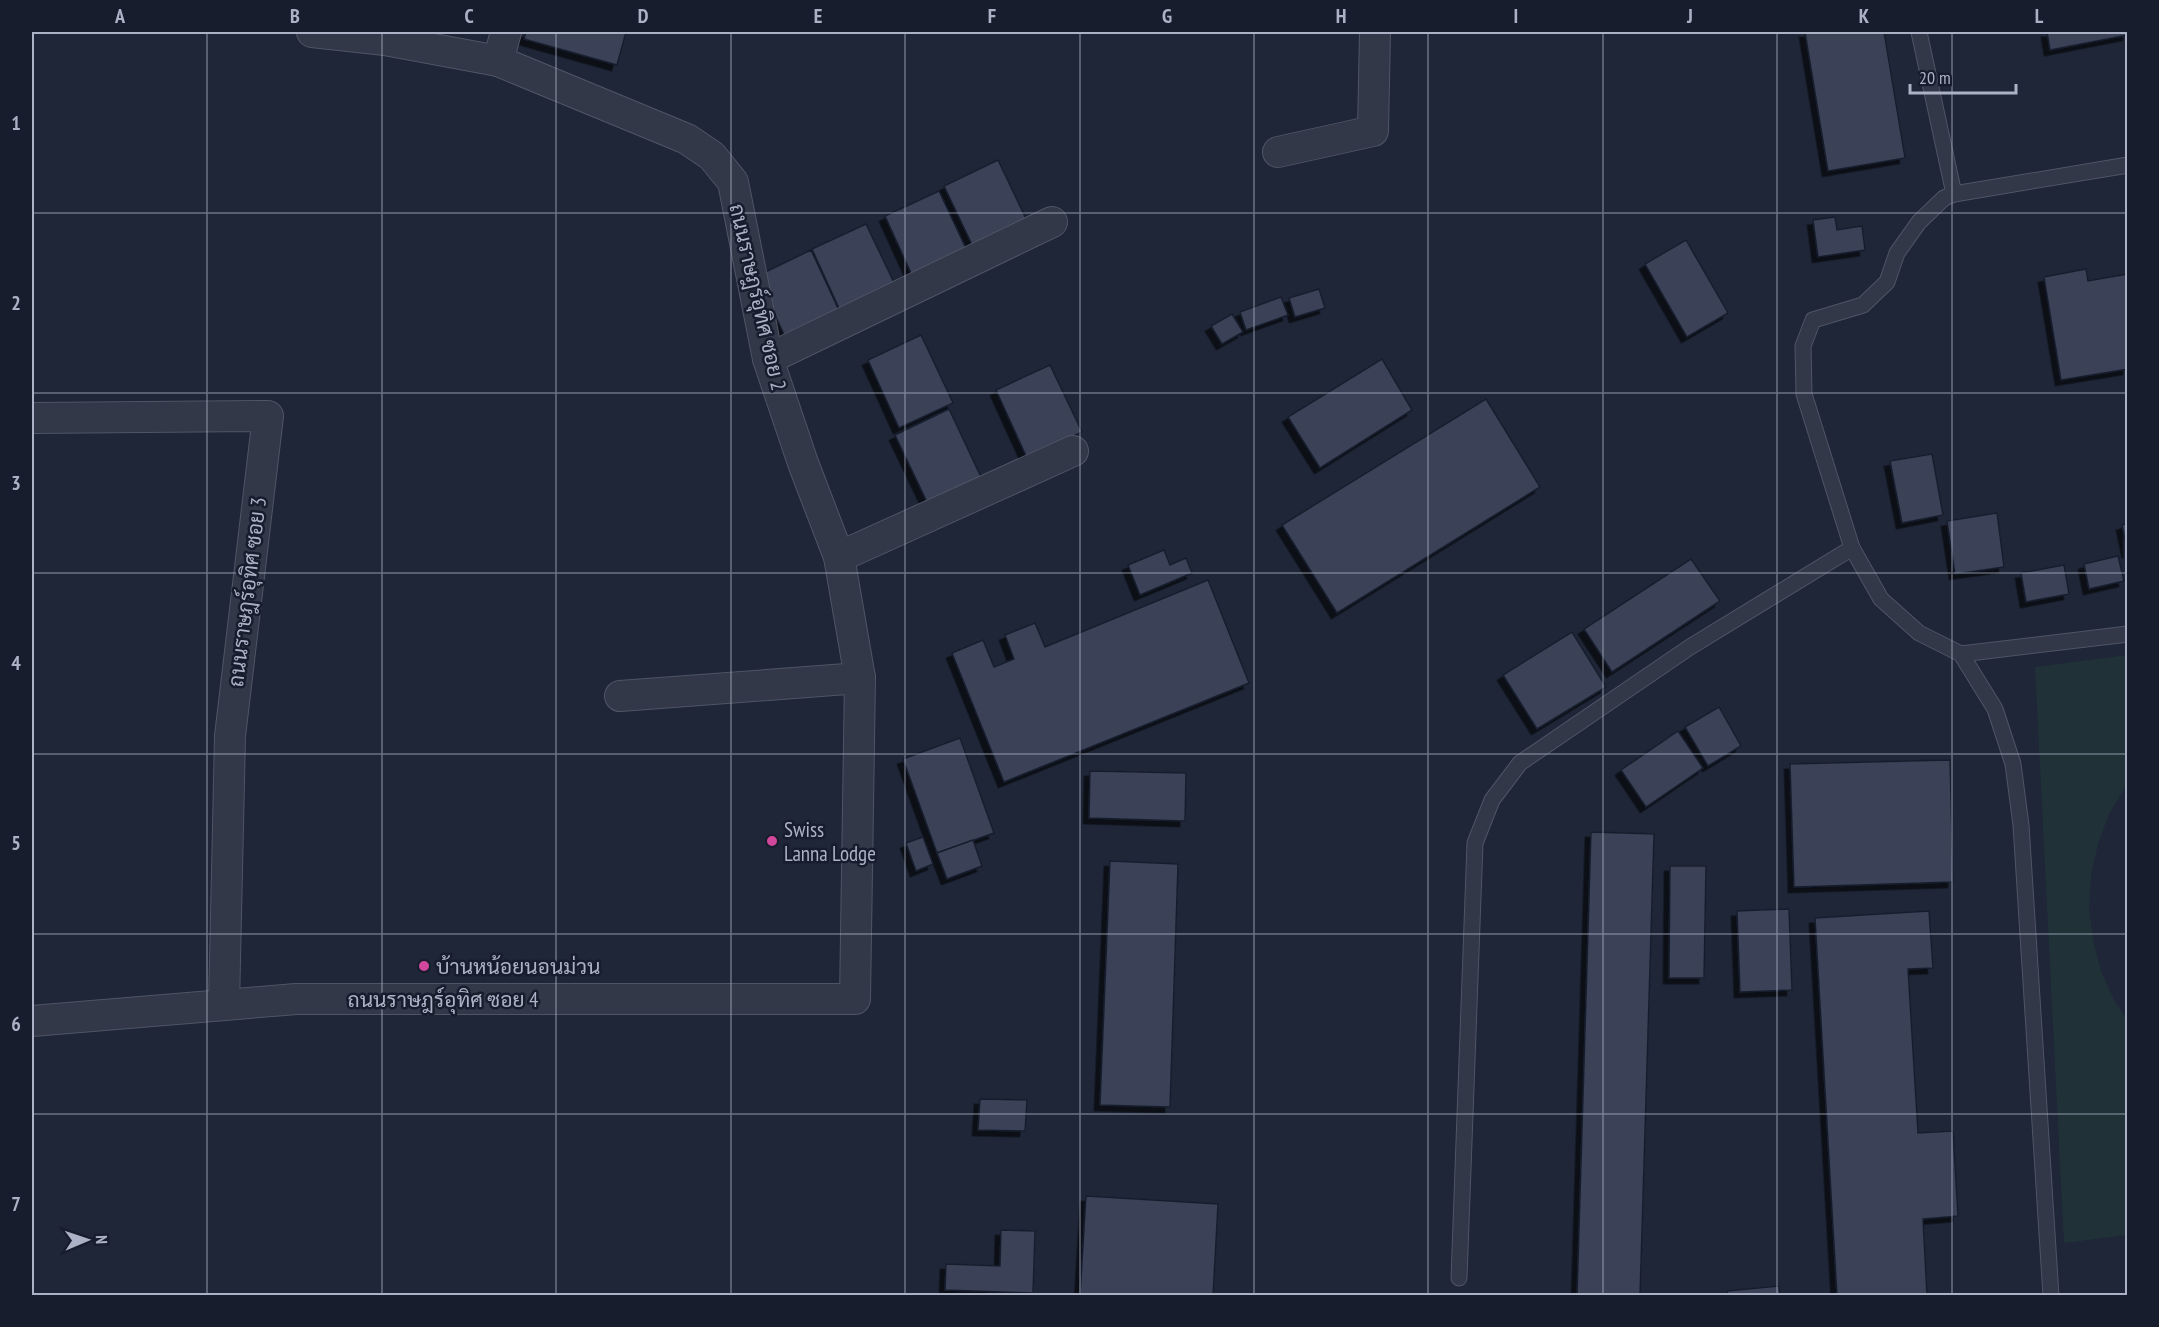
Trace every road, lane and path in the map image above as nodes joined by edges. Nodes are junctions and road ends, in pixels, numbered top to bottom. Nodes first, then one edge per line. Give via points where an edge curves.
1 (312, 32) edge
2 (506, 32) edge
3 (1375, 32) edge
4 (1919, 32) edge
5 (498, 61) junction
6 (1278, 152) dead end
7 (2127, 165) edge
8 (1954, 194) junction
9 (1052, 222) dead end
10 (768, 359) junction
11 (32, 418) edge
12 (1073, 451) dead end
13 (1852, 548) junction
14 (839, 557) junction
15 (2127, 634) edge
16 (1961, 654) junction
17 (860, 678) junction
18 (620, 696) dead end
19 (855, 999) joint
20 (224, 1005) junction
21 (32, 1021) edge
22 (1459, 1278) dead end
23 (2051, 1296) edge

1 - 5 street, ถนนราษฎร์อุทิศ ซอย 2 via 385,40
2 - 5 street
3 - 6 street via 1372,131
4 - 8 lane
5 - 10 street, ถนนราษฎร์อุทิศ ซอย 2 via 687,139 712,156 733,182
7 - 8 lane
8 - 13 lane via 1944,198 1919,222 1897,253 1887,282 1863,305 1813,320 1803,346 1804,394
9 - 10 street
10 - 14 street, ถนนราษฎร์อุทิศ ซอย 2
11 - 20 street, ถนนราษฎร์อุทิศ ซอย 3 via 268,416 230,736
12 - 14 street
13 - 16 lane via 1881,599 1919,633
13 - 22 lane via 1690,646 1520,763 1492,800 1475,843
14 - 17 street, ถนนราษฎร์อุทิศ ซอย 2
15 - 16 lane
16 - 23 lane via 1995,709 2013,764 2021,825
17 - 18 street
17 - 19 street, ถนนราษฎร์อุทิศ ซอย 2
19 - 20 street, ถนนราษฎร์อุทิศ ซอย 4 via 296,999
20 - 21 street, ถนนราษฎร์อุทิศ ซอย 4

